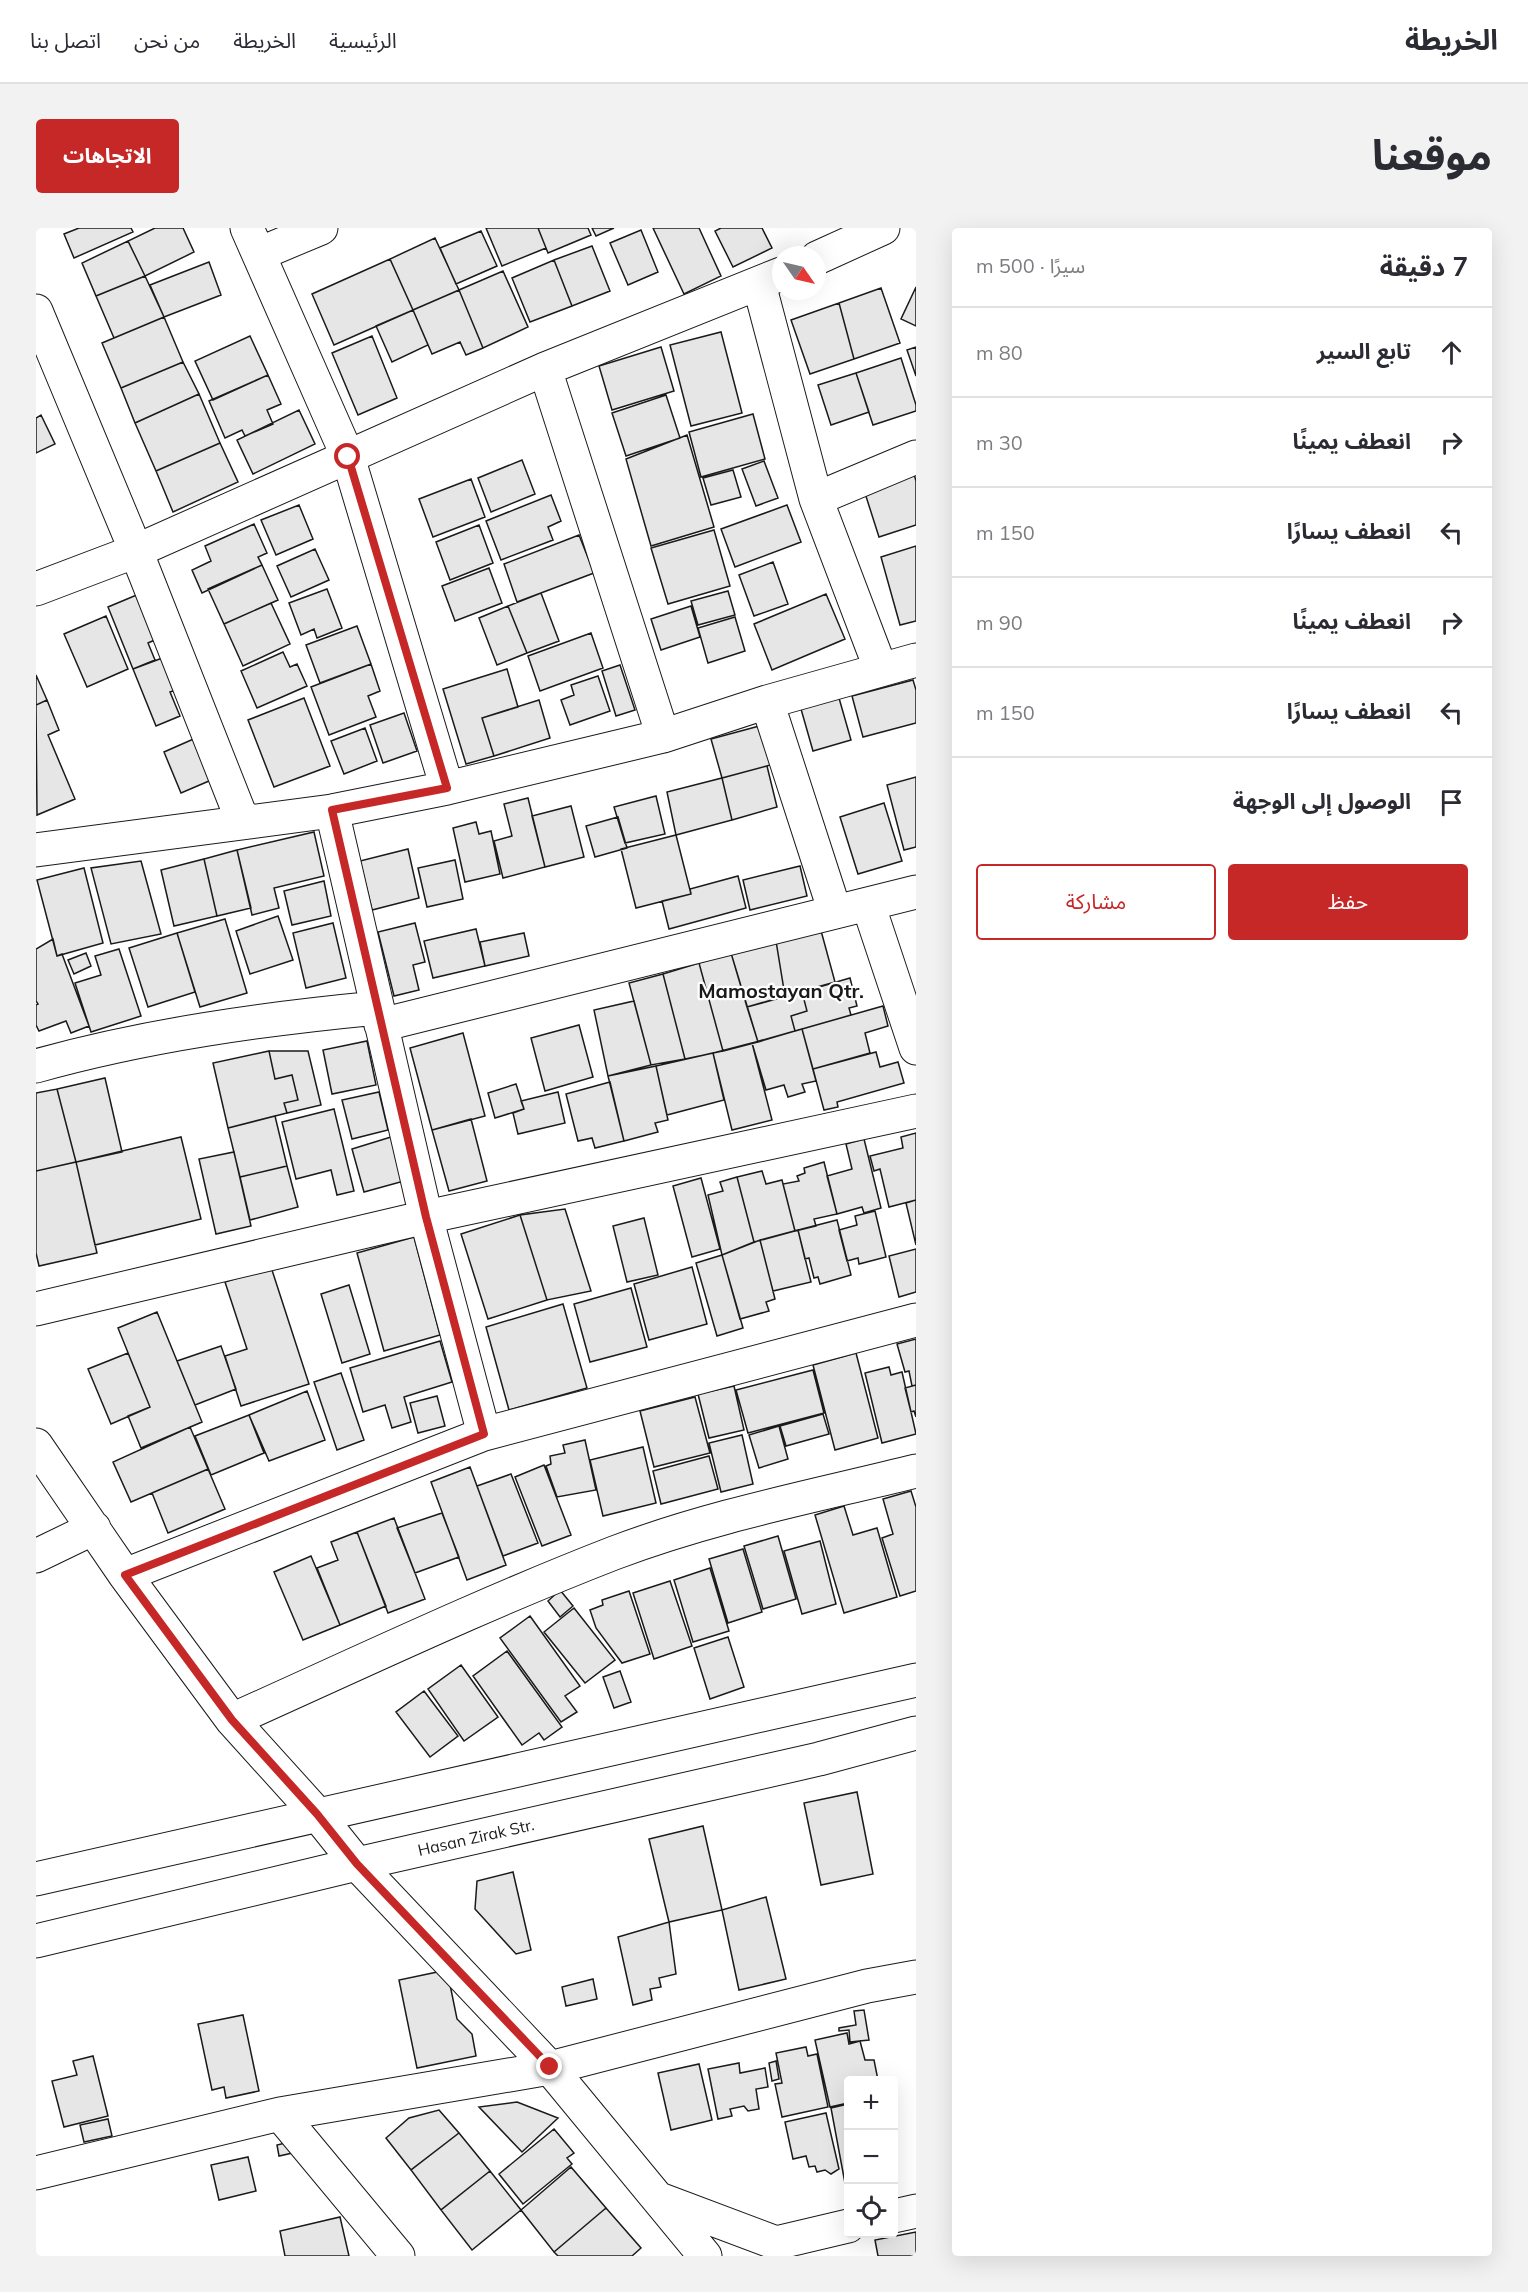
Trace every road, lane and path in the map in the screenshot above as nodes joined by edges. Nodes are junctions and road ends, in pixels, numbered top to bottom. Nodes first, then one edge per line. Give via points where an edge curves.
1 (321, 228) edge
2 (883, 228) edge
3 (253, 241) edge
4 (826, 254) edge
5 (770, 279) edge
6 (36, 311) edge
7 (545, 369) junction
8 (348, 457) junction
9 (916, 457) edge
10 (816, 499) junction
11 (136, 550) junction
12 (36, 589) edge
13 (916, 660) edge
14 (881, 670) junction
15 (767, 702) junction
16 (663, 736) junction
17 (447, 788) junction
18 (332, 810) junction
19 (243, 822) junction
20 (36, 850) edge
21 (916, 892) edge
22 (868, 904) junction
23 (835, 912) junction
24 (379, 1016) junction
25 (916, 1047) edge
26 (36, 1066) edge
27 (916, 1111) edge
28 (426, 1217) junction
29 (36, 1309) edge
30 (916, 1320) edge
31 (484, 1434) junction
32 (36, 1445) edge
33 (916, 1471) edge
34 (94, 1528) junction
35 (36, 1556) edge
36 (125, 1575) junction
37 (916, 1680) edge
38 (232, 1720) junction
39 (916, 1733) edge
40 (317, 1814) junction
41 (357, 1864) junction
42 (36, 1879) edge
43 (36, 1941) edge
44 (916, 1977) edge
45 (550, 2067) junction
46 (280, 2114) junction
47 (36, 2173) edge
48 (659, 2199) junction
49 (916, 2211) edge
50 (898, 2215) edge
51 (844, 2227) edge
52 (764, 2249) edge
53 (398, 2256) edge
54 (705, 2256) edge

1 - 3 street
2 - 4 street
3 - 8 street
5 - 7 street
5 - 10 street
6 - 11 street
7 - 8 street
7 - 16 street
8 - 11 street
8 - 17 street
9 - 10 street
10 - 14 street
11 - 12 street
11 - 19 street
13 - 14 street
14 - 15 street
15 - 16 street
15 - 23 street
16 - 17 street
17 - 18 street
18 - 19 street
18 - 24 street
19 - 20 street
21 - 22 street
22 - 23 street
22 - 25 street
23 - 24 street
24 - 26 street via 260,1020
24 - 28 street
27 - 28 street
28 - 29 street
28 - 31 street
30 - 31 street
31 - 36 street
32 - 34 street
33 - 38 street via 701,1524 615,1553
34 - 35 street
34 - 36 street
36 - 38 street
37 - 40 street
38 - 40 street
39 - 41 street, Hasan Zirak Str. via 819,1759
40 - 41 street
40 - 42 street
41 - 43 street, Hasan Zirak Str.
41 - 45 street
44 - 45 street
45 - 46 street
45 - 48 street
46 - 47 street
46 - 53 street
48 - 52 street
48 - 54 street
49 - 50 street
51 - 52 street

